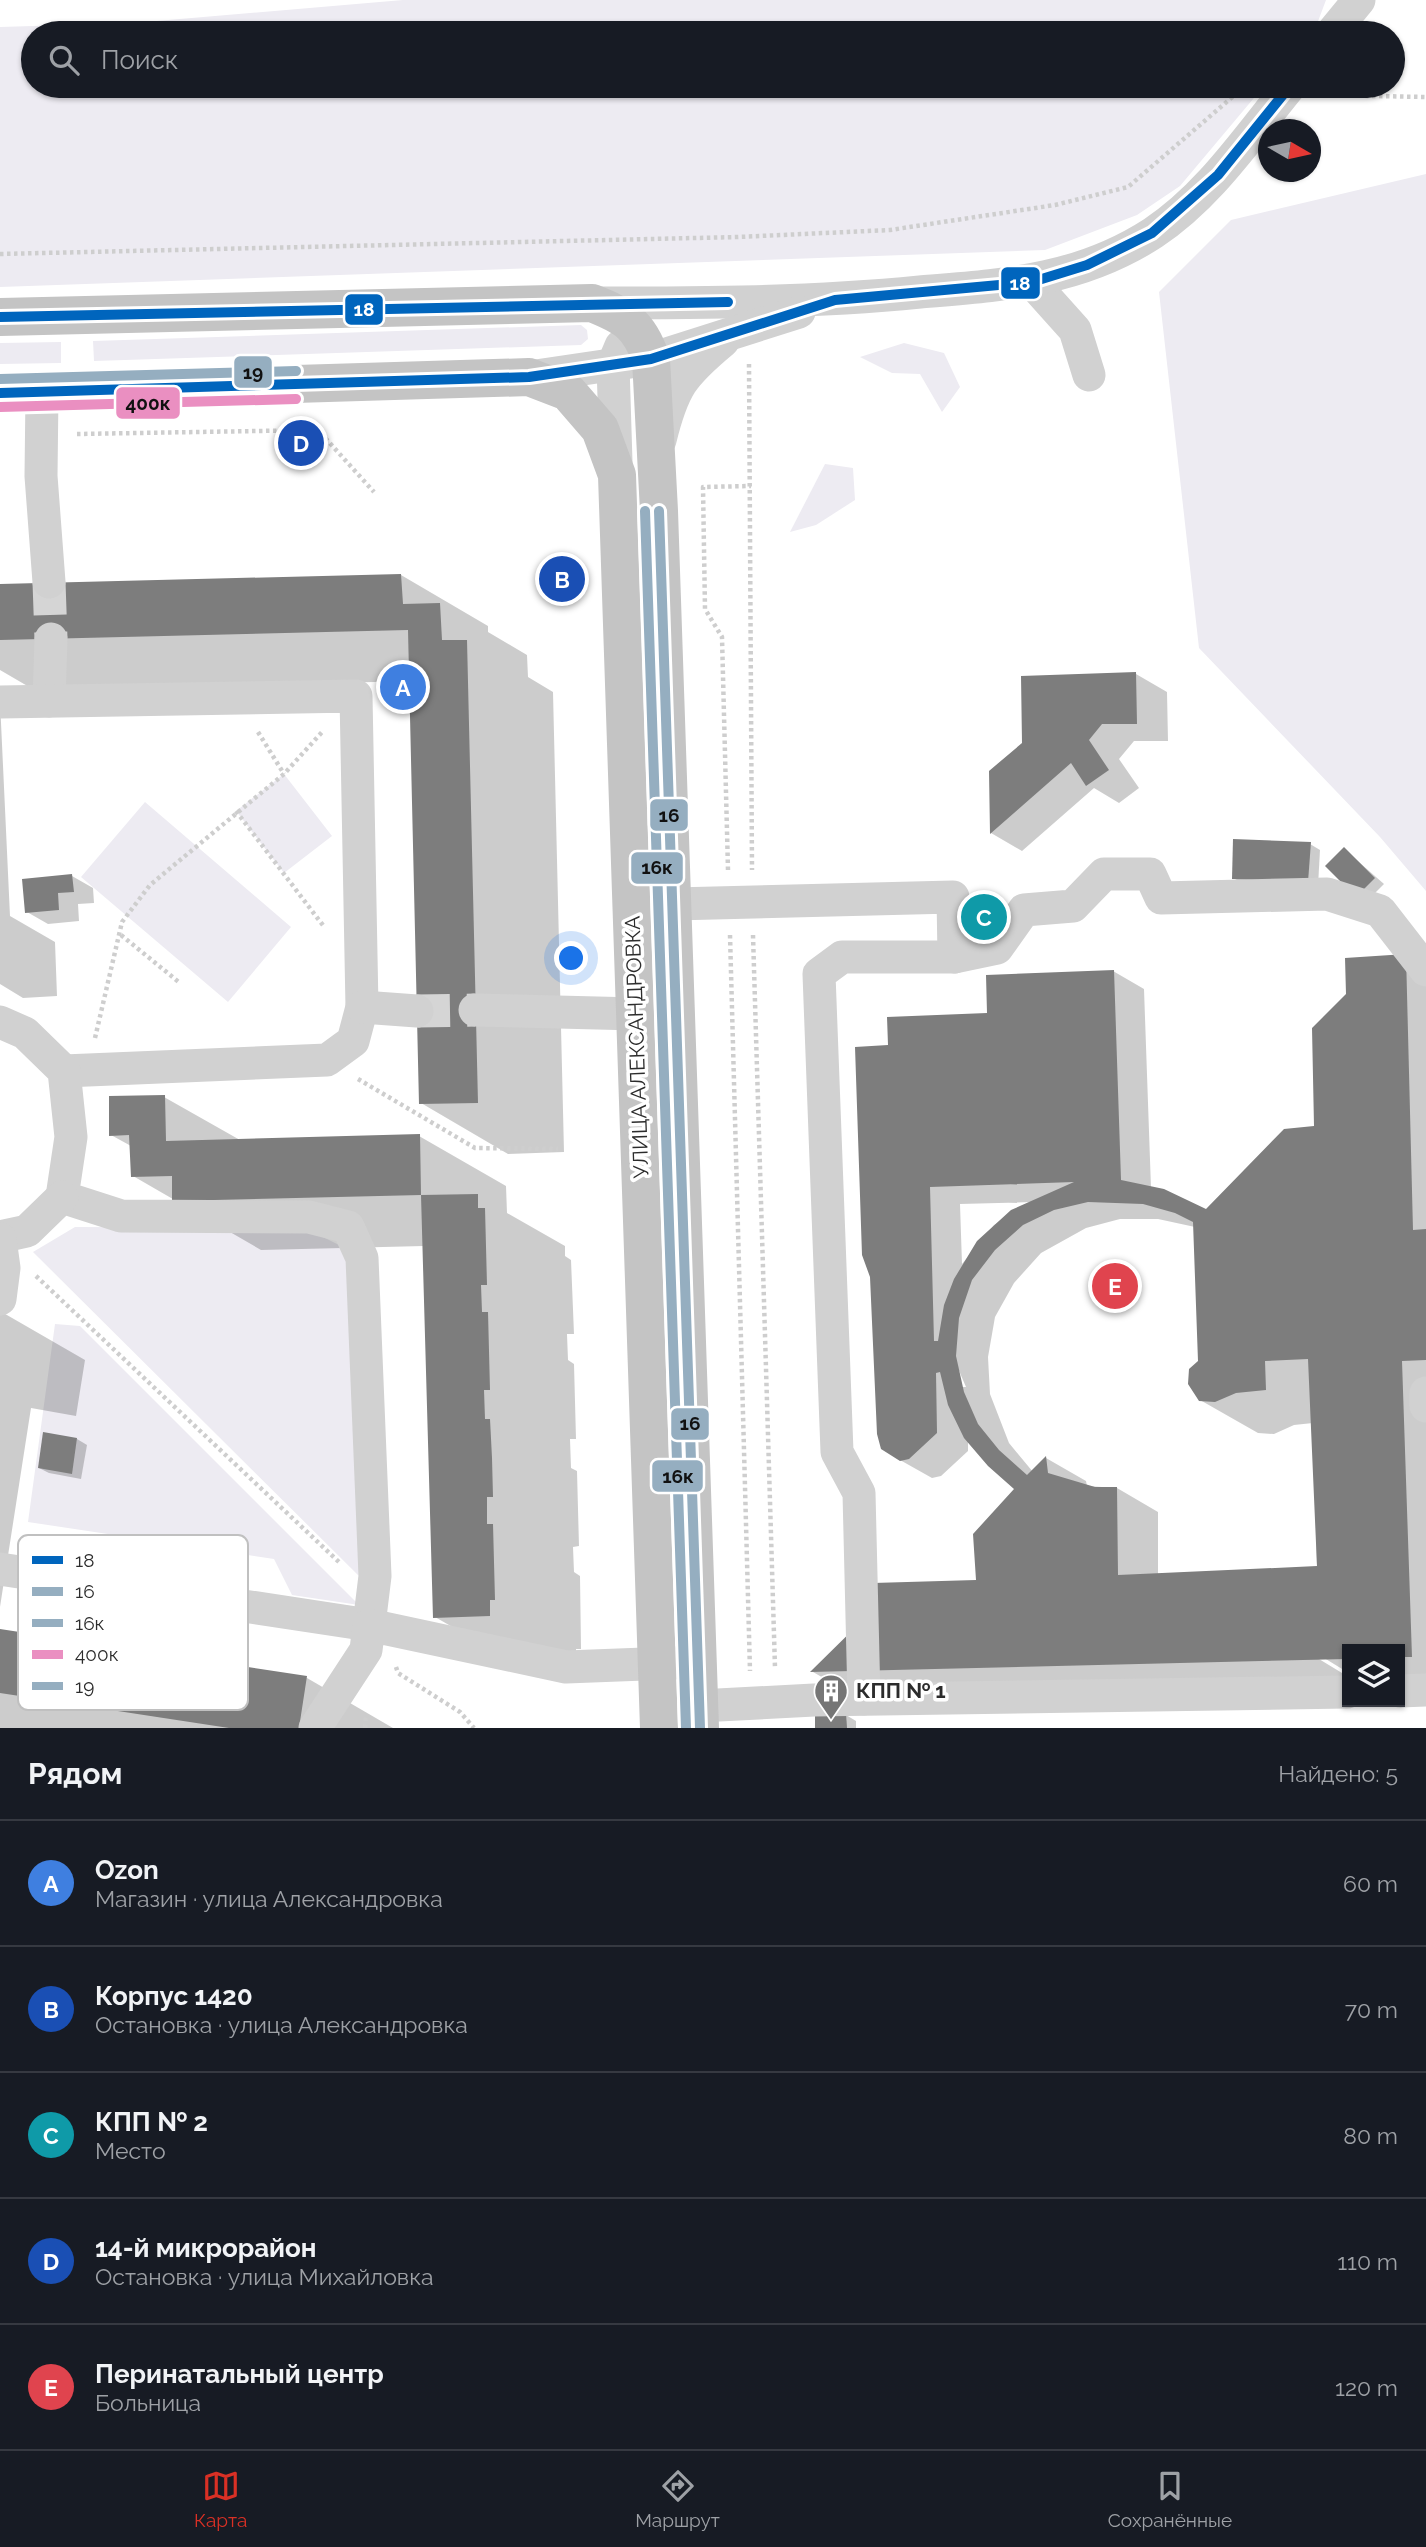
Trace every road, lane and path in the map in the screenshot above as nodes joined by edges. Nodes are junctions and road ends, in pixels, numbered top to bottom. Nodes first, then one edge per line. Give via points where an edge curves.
1 (1360, 0) edge
2 (1342, 21) edge
3 (1405, 97) edge
4 (1426, 97) edge
5 (1231, 98) edge
6 (1280, 98) edge
7 (0, 254) edge
8 (1032, 282) junction
9 (835, 300) junction
10 (646, 314) junction
11 (0, 317) edge
12 (734, 332) junction
13 (651, 359) junction
14 (749, 361) dead end
15 (613, 365) junction
16 (1088, 375) dead end
17 (529, 377) junction
18 (0, 393) edge
19 (42, 393) junction
20 (77, 434) dead end
21 (656, 456) junction
22 (617, 475) junction
23 (751, 486) junction
24 (374, 492) dead end
25 (49, 583) tunnel mouth
26 (51, 639) tunnel mouth
27 (356, 696) junction
28 (237, 698) junction
29 (49, 701) junction
30 (0, 702) edge
31 (284, 774) junction
32 (236, 811) junction
33 (740, 902) junction
34 (674, 904) junction
35 (120, 935) junction
36 (954, 957) junction
37 (1426, 970) edge
38 (180, 983) dead end
39 (362, 992) junction
40 (475, 1010) tunnel mouth
41 (417, 1012) tunnel mouth
42 (637, 1014) junction
43 (0, 1023) edge
44 (327, 1060) junction
45 (76, 1070) junction
46 (558, 1149) dead end
47 (62, 1198) junction
48 (1, 1238) edge
49 (0, 1299) edge
50 (1426, 1393) edge
51 (1426, 1406) edge
52 (0, 1569) edge
53 (18, 1571) edge
54 (248, 1598) edge
55 (371, 1612) junction
56 (697, 1662) junction
57 (656, 1663) junction
58 (1426, 1690) edge
59 (1405, 1691) edge
60 (1342, 1692) edge
61 (864, 1699) junction
62 (764, 1703) junction
63 (699, 1717) edge
64 (315, 1728) edge
65 (659, 1728) edge

1 - 2 street
3 - 4 path
5 - 7 path via 1128,187 1055,205 890,230
6 - 8 street via 1218,175 1152,233 1087,265
8 - 9 street
8 - 16 street via 1075,330
9 - 10 street
9 - 12 street
10 - 11 main road via 616,312 592,303
10 - 13 main road, УЛИЦА АЛЕКСАНДРОВКА via 643,337
10 - 15 street via 626,334
12 - 13 street
12 - 21 street via 694,365 670,399
13 - 15 street
13 - 21 main road, УЛИЦА АЛЕКСАНДРОВКА
14 - 23 path
15 - 17 street
15 - 22 street, УЛИЦА АЛЕКСАНДРОВКА
17 - 19 main road
17 - 22 main road via 568,392 600,429
18 - 19 main road
19 - 25 street
20 - 24 path via 318,430
21 - 34 main road, УЛИЦА АЛЕКСАНДРОВКА
22 - 42 main road, УЛИЦА АЛЕКСАНДРОВКА
23 - 33 path
23 - 33 path via 703,487 705,609 722,637
26 - 29 street
27 - 28 street
27 - 31 path
27 - 39 street
28 - 29 street
28 - 31 path
29 - 30 street
31 - 32 path
32 - 35 path via 216,833 150,885 122,922
32 - 39 path
33 - 34 street
33 - 36 street via 953,897
33 - 62 path
33 - 62 path
34 - 56 main road, УЛИЦА АЛЕКСАНДРОВКА
35 - 38 path
35 - 45 path
36 - 37 street via 996,948 1024,910 1073,906 1104,874 1150,874 1161,898 1327,894 1380,911
36 - 61 street via 842,957 818,974 837,1452 859,1493
39 - 41 street
39 - 44 street via 353,1041
40 - 42 street
42 - 57 main road, УЛИЦА АЛЕКСАНДРОВКА
43 - 45 street via 24,1033
44 - 45 street
44 - 46 path via 475,1149
45 - 47 street
47 - 48 street via 27,1231
47 - 55 street via 121,1216 310,1217 348,1227 362,1258 375,1576
48 - 49 street
48 - 55 path via 345,1568
50 - 51 street
52 - 53 street
54 - 55 street
55 - 57 street via 566,1667
55 - 64 street via 366,1650
56 - 57 street
56 - 63 main road, УЛИЦА АЛЕКСАНДРОВКА
57 - 65 main road, УЛИЦА АЛЕКСАНДРОВКА
58 - 59 street
60 - 61 street
61 - 62 street
62 - 63 street

